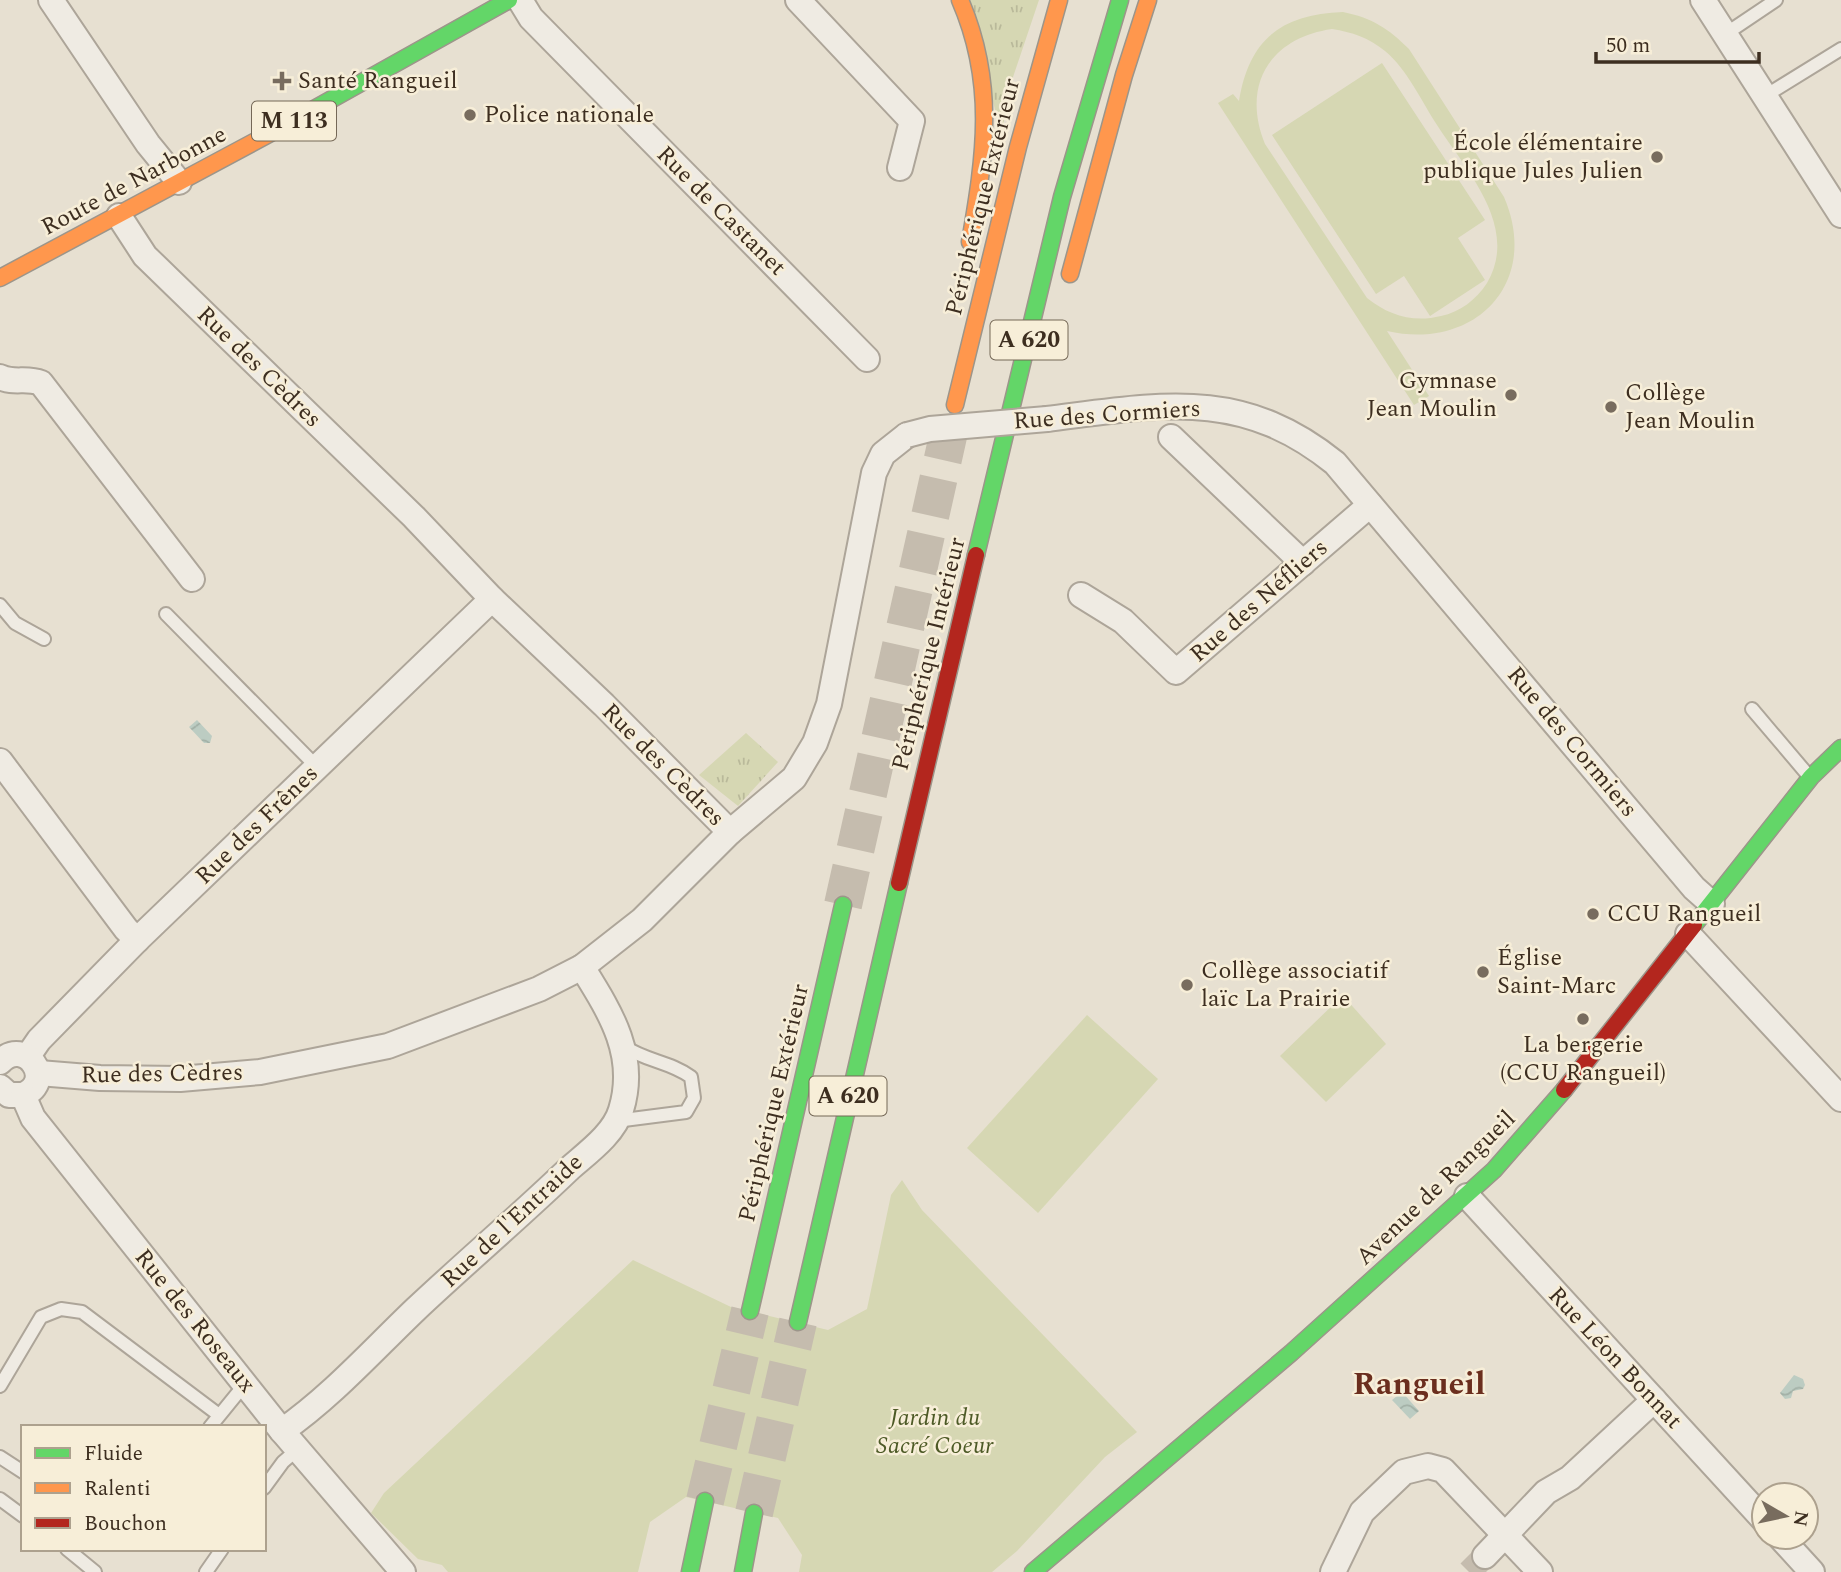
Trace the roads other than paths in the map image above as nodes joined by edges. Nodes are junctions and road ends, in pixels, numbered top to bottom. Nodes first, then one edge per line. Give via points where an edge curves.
1 (51, 0) edge
2 (509, 0) edge
3 (520, 0) edge
4 (798, 0) edge
5 (960, 0) edge
6 (1059, 0) edge
7 (1120, 0) edge
8 (1148, 0) edge
9 (1163, 0) edge
10 (1703, 0) edge
11 (1776, 0) edge
12 (470, 9) edge
13 (1724, 34) junction
14 (1841, 49) edge
15 (1124, 75) junction
16 (1765, 96) junction
17 (900, 168) dead end
18 (179, 182) junction
19 (1841, 215) edge
20 (119, 216) junction
21 (966, 264) dead end
22 (0, 278) edge
23 (1065, 296) dead end
24 (950, 352) dead end
25 (867, 359) dead end
26 (0, 377) edge
27 (1043, 408) junction
28 (1171, 437) dead end
29 (1029, 438) dead end
30 (1370, 505) junction
31 (1303, 562) junction
32 (192, 579) dead end
33 (1082, 595) dead end
34 (492, 599) junction
35 (0, 605) edge
36 (166, 614) dead end
37 (44, 639) dead end
38 (972, 661) dead end
39 (945, 681) junction
40 (1752, 709) dead end
41 (1841, 748) edge
42 (0, 761) edge
43 (318, 768) junction
44 (1811, 777) junction
45 (730, 832) junction
46 (1712, 904) junction
47 (843, 905) tunnel mouth
48 (1688, 934) junction
49 (138, 940) junction
50 (582, 967) junction
51 (625, 1047) junction
52 (0, 1062) edge
53 (33, 1065) junction
54 (0, 1087) edge
55 (23, 1096) junction
56 (1841, 1099) edge
57 (615, 1121) junction
58 (1467, 1196) junction
59 (750, 1311) tunnel mouth
60 (798, 1322) tunnel mouth
61 (245, 1384) junction
62 (0, 1385) edge
63 (1654, 1400) junction
64 (219, 1415) junction
65 (212, 1425) edge
66 (290, 1440) junction
67 (0, 1457) edge
68 (21, 1471) edge
69 (266, 1485) edge
70 (0, 1499) edge
71 (705, 1501) tunnel mouth
72 (1750, 1505) edge
73 (754, 1513) tunnel mouth
74 (21, 1515) edge
75 (1504, 1533) junction
76 (69, 1551) edge
77 (221, 1551) edge
78 (1793, 1551) edge
79 (1485, 1556) tunnel mouth
80 (95, 1572) edge
81 (206, 1572) edge
82 (403, 1572) edge
83 (690, 1572) edge
84 (743, 1572) edge
85 (1033, 1572) edge
86 (1333, 1572) edge
87 (1540, 1572) edge
88 (1812, 1572) edge

1 - 18 street
2 - 12 main road, Route de Narbonne / M 113
3 - 25 street, Rue de Castanet via 531,19
4 - 17 street via 912,121
5 - 21 main road via 976,44 986,112 986,143
6 - 24 main road, Périphérique Extérieur / A 620 via 955,405 943,390
7 - 39 main road, Périphérique Intérieur / A 620 via 1062,197
8 - 15 main road
9 - 15 main road via 1138,65
10 - 13 street
11 - 13 lane
12 - 18 main road, Route de Narbonne / M 113 via 384,72
13 - 16 street
14 - 16 lane
15 - 23 main road
16 - 19 street
18 - 20 main road, Route de Narbonne / M 113
20 - 22 main road, Route de Narbonne / M 113
20 - 34 street, Rue des Cèdres via 145,256 396,499
26 - 32 street via 10,382 27,377 41,383
27 - 29 main road
27 - 30 street, Rue des Cormiers via 1196,406 1242,412 1310,443 1335,463
27 - 45 street, Rue des Cormiers, bridge via 907,435 883,454 874,473 832,691 815,743 794,778
28 - 31 street
30 - 31 street, Rue des Néfliers
30 - 46 street, Rue des Cormiers
31 - 33 street, Rue des Néfliers via 1176,672 1123,621
34 - 43 street, Rue des Frênes
34 - 45 street, Rue des Cèdres
35 - 37 lane via 15,623
36 - 43 lane
38 - 39 main road
39 - 60 main road, Périphérique Intérieur / A 620
40 - 44 lane
41 - 44 main road, Avenue de Rangueil
42 - 49 street
43 - 49 street, Rue des Frênes
44 - 46 main road, Avenue de Rangueil
45 - 50 street, Rue des Cèdres via 642,920
46 - 48 main road, Avenue de Rangueil
47 - 59 main road, Périphérique Extérieur / A 620
48 - 56 street
48 - 58 main road, Avenue de Rangueil via 1557,1099
49 - 53 street, Rue des Frênes via 39,1040
50 - 51 street, Rue de l'Entraide
50 - 53 street, Rue des Cèdres via 538,989 388,1046 260,1072 180,1079 100,1078
51 - 57 street, Rue de l'Entraide via 626,1087
51 - 57 lane via 641,1058 679,1068 691,1077 694,1098 685,1112
52 - 53 street, Rue des Cèdres via 10,1055
53 - 55 street, Rue des Frênes via 37,1084
54 - 55 street via 9,1095
55 - 61 street, Rue des Roseaux via 33,1118
57 - 66 street, Rue de l'Entraide via 569,1170 416,1308 315,1408
58 - 63 street, Rue Léon Bonnat
58 - 85 main road, Avenue de Rangueil
61 - 64 lane
61 - 66 street, Rue des Roseaux
62 - 64 lane via 41,1317 61,1309 82,1312
63 - 72 street, Rue Léon Bonnat
63 - 75 street
64 - 65 lane
66 - 69 lane via 283,1462
66 - 82 street, Rue des Roseaux
67 - 68 lane
70 - 74 lane
71 - 83 main road
73 - 84 main road
75 - 79 street
75 - 86 street via 1443,1470 1428,1466 1404,1472 1362,1513
75 - 87 street
76 - 80 lane
77 - 81 lane
78 - 88 street

